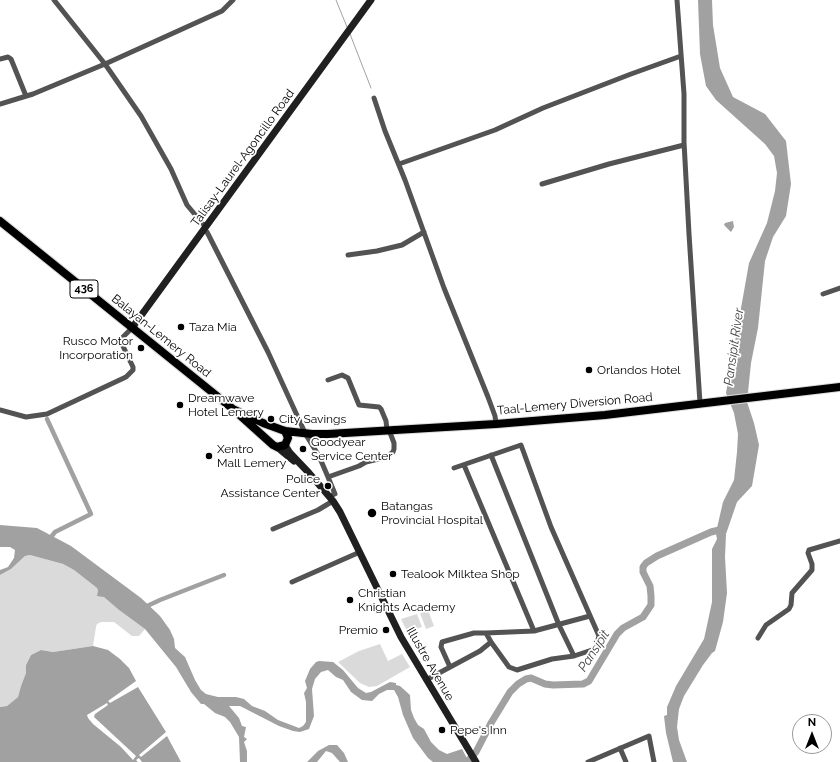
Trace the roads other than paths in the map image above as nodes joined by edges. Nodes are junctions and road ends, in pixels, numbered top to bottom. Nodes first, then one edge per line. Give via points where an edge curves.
1 (54, 0) edge
2 (233, 0) edge
3 (371, 0) edge
4 (677, 0) edge
5 (682, 56) junction
6 (0, 59) edge
7 (105, 64) junction
8 (26, 96) junction
9 (374, 98) dead end
10 (0, 104) edge
11 (684, 145) junction
12 (399, 164) junction
13 (542, 184) dead end
14 (0, 220) edge
15 (203, 224) dead end
16 (207, 232) dead end
17 (424, 232) junction
18 (348, 255) dead end
19 (840, 288) edge
20 (823, 294) dead end
21 (132, 328) junction
22 (328, 380) dead end
23 (840, 387) edge
24 (700, 404) junction
25 (233, 409) junction
26 (0, 410) edge
27 (496, 424) junction
28 (388, 430) junction
29 (308, 434) junction
30 (281, 439) junction
31 (491, 455) junction
32 (464, 466) junction
33 (454, 468) dead end
34 (328, 477) junction
35 (331, 499) junction
36 (273, 529) dead end
37 (840, 540) edge
38 (360, 552) junction
39 (292, 582) dead end
40 (590, 616) junction
41 (559, 625) junction
42 (534, 631) junction
43 (486, 633) junction
44 (758, 638) dead end
45 (491, 642) junction
46 (574, 656) junction
47 (450, 667) junction
48 (426, 680) junction
49 (620, 748) junction
50 (597, 760) edge
51 (476, 762) edge
52 (588, 762) edge
53 (626, 762) edge
54 (654, 762) edge

1 - 7 street
2 - 7 street via 222,11
3 - 21 main road, Talisay-Laurel-Agoncillo Road
4 - 5 street
5 - 11 street
5 - 12 street via 543,108 495,130
6 - 8 street via 11,59
7 - 8 street
7 - 15 street via 141,116 171,169 187,205
8 - 10 street
9 - 12 street
11 - 13 street
11 - 24 street
12 - 17 street
14 - 21 main road, Balayan-Lemery Road / 436
16 - 29 street
17 - 18 street via 402,245
17 - 27 street
19 - 20 street
21 - 25 main road, Balayan-Lemery Road / 436
21 - 26 street via 120,340 133,367 126,377 47,414 26,417
22 - 28 street via 342,375 348,378 360,405 381,409
23 - 24 main road, Taal-Lemery Diversion Road
24 - 27 main road, Taal-Lemery Diversion Road
25 - 30 main road, Balayan-Lemery Road / 436
25 - 30 main road, Balayan-Lemery Road / 436
27 - 28 main road, Taal-Lemery Diversion Road
28 - 29 main road, Taal-Lemery Diversion Road
28 - 34 street via 394,449 387,457 366,462
29 - 30 main road, Taal-Lemery Diversion Road
29 - 34 street
30 - 35 main road, Illustre Avenue / 436 via 283,453 309,473
31 - 32 street
31 - 40 street via 521,445
31 - 41 street
32 - 33 street
32 - 42 street
34 - 35 street via 335,494
35 - 36 street via 318,510
35 - 38 main road, Illustre Avenue / 436
37 - 44 street via 809,550 812,570 792,593 789,609 766,625
38 - 39 street
38 - 48 main road, Illustre Avenue / 436 via 401,637
40 - 41 street
40 - 46 street via 599,636 598,642 592,650
41 - 42 street
41 - 46 street
42 - 43 street
43 - 45 street
43 - 47 street via 474,633 442,642 441,647
45 - 46 street via 509,667 517,670 552,659
45 - 47 street
47 - 48 street
48 - 51 main road, Illustre Avenue / 436
49 - 50 street
49 - 53 street
49 - 54 street via 649,736
50 - 52 street

